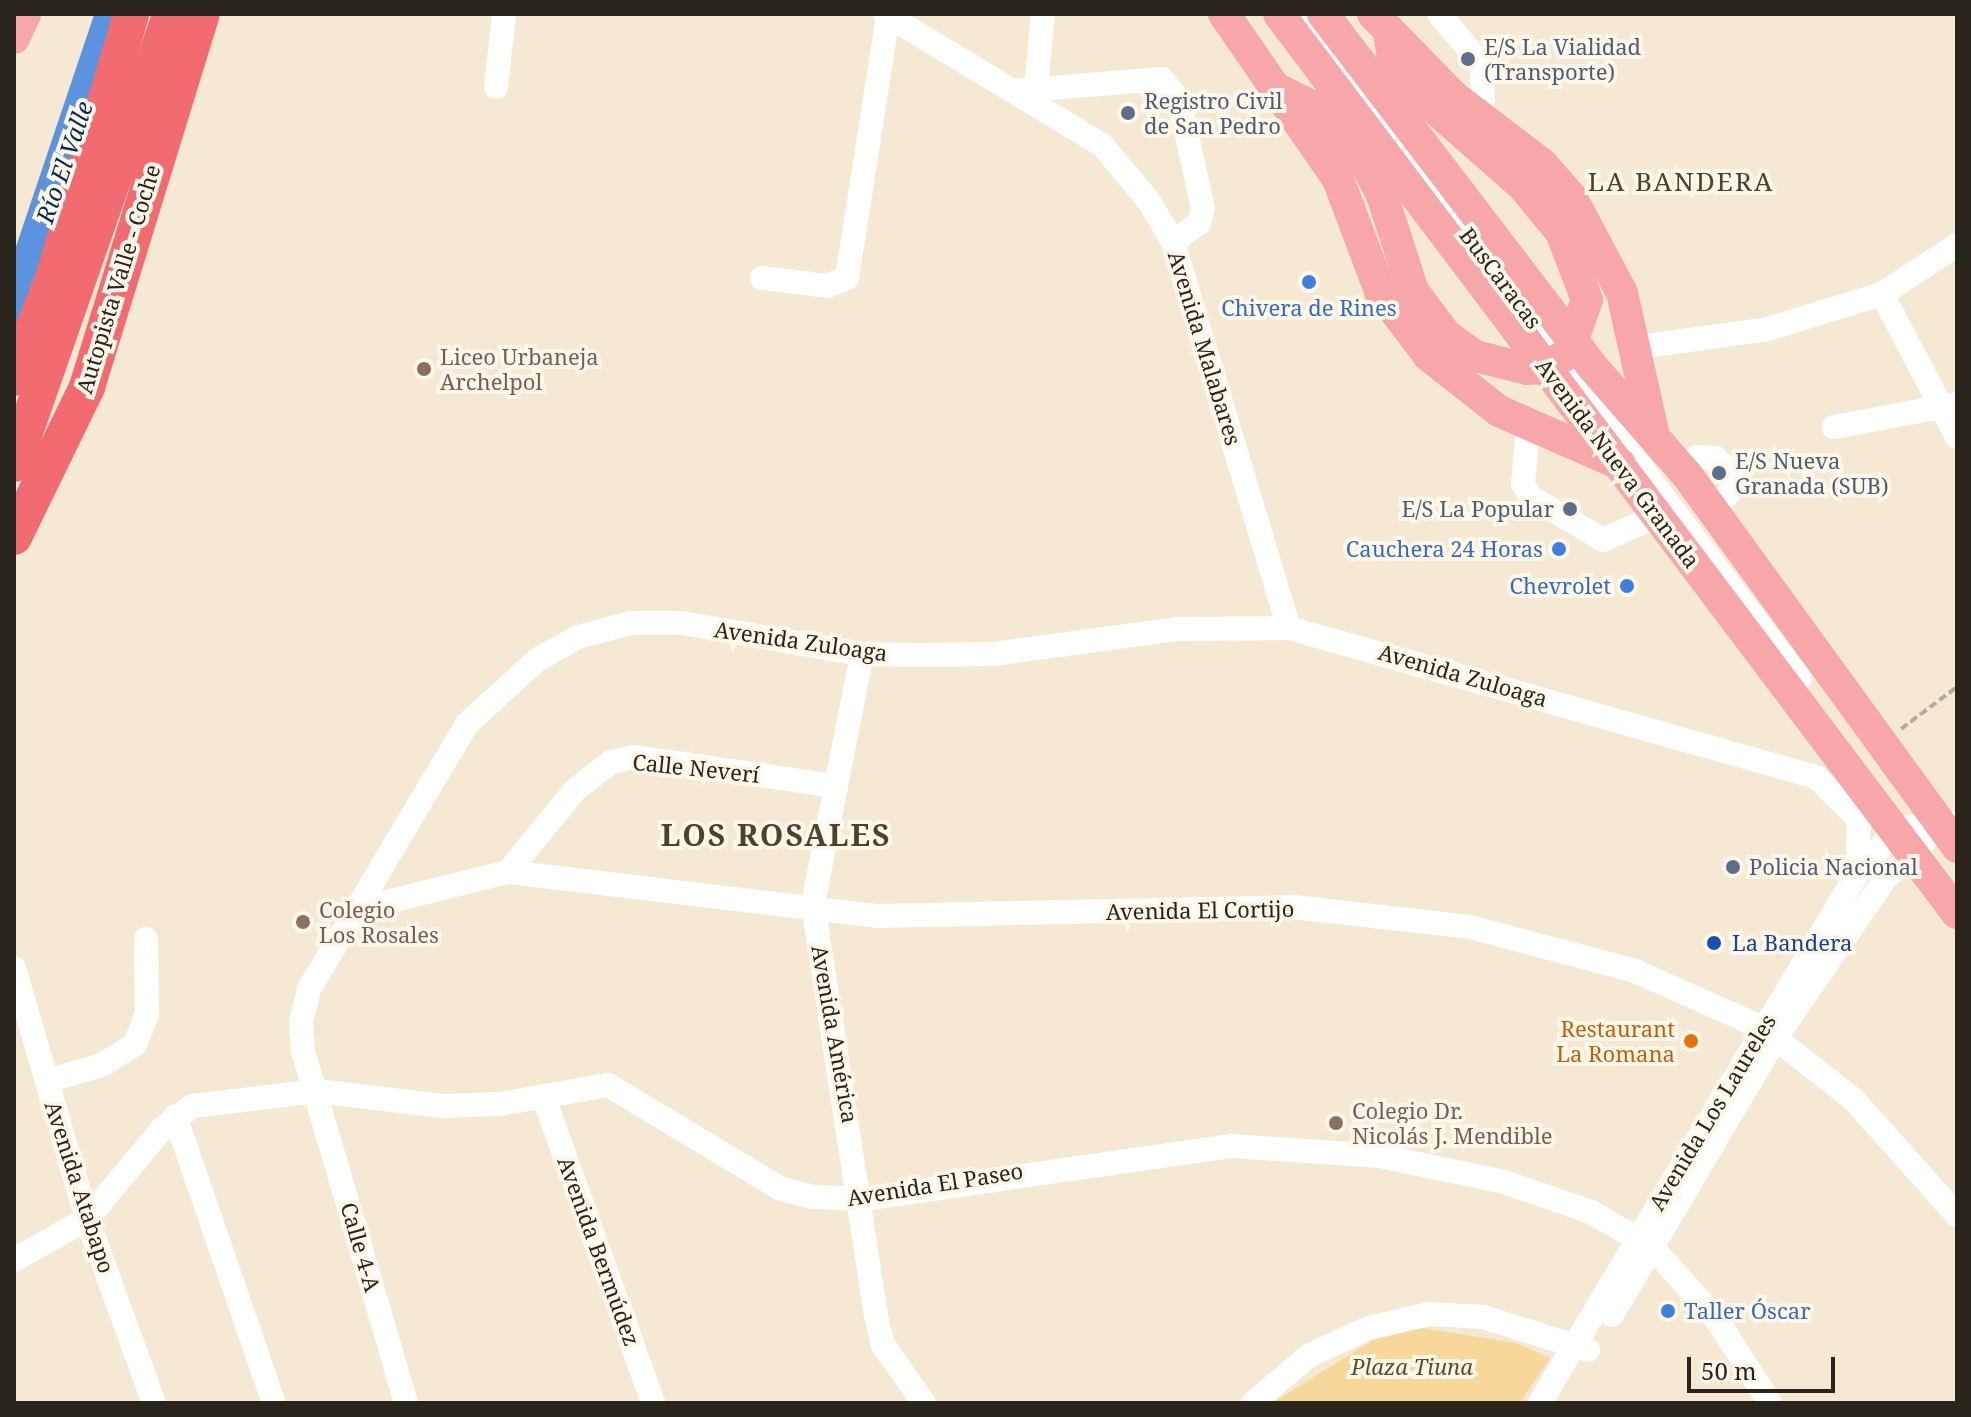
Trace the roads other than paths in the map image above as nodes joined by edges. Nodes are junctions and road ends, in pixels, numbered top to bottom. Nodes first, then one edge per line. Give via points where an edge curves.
1 (25, 14) edge
2 (131, 14) edge
3 (171, 14) edge
4 (202, 14) edge
5 (504, 14) edge
6 (1043, 14) edge
7 (1224, 14) edge
8 (1279, 14) edge
9 (1301, 14) edge
10 (1323, 14) edge
11 (1439, 14) edge
12 (886, 15) edge
13 (1381, 24) edge
14 (14, 38) edge
15 (1364, 66) junction
16 (1326, 75) junction
17 (496, 87) dead end
18 (1278, 89) junction
19 (1025, 90) junction
20 (1446, 121) junction
21 (1483, 121) junction
22 (1382, 195) junction
23 (1173, 242) junction
24 (1957, 245) edge
25 (762, 278) dead end
26 (1882, 294) junction
27 (1639, 347) junction
28 (14, 378) edge
29 (1947, 407) edge
30 (1528, 426) junction
31 (1834, 427) dead end
32 (1653, 432) junction
33 (1957, 437) edge
34 (14, 464) edge
35 (1620, 464) junction
36 (1657, 516) junction
37 (14, 537) edge
38 (1289, 628) junction
39 (862, 654) junction
40 (1755, 756) junction
41 (1842, 759) junction
42 (836, 786) junction
43 (1923, 834) edge
44 (1957, 847) edge
45 (508, 872) junction
46 (1857, 874) junction
47 (1957, 889) edge
48 (813, 904) junction
49 (354, 910) junction
50 (1957, 913) edge
51 (146, 939) dead end
52 (14, 968) edge
53 (1768, 1033) junction
54 (47, 1081) junction
55 (317, 1091) junction
56 (544, 1098) junction
57 (175, 1116) junction
58 (863, 1199) junction
59 (1957, 1215) edge
60 (87, 1219) junction
61 (1645, 1242) junction
62 (14, 1260) edge
63 (1583, 1348) junction
64 (154, 1403) edge
65 (274, 1403) edge
66 (406, 1403) edge
67 (653, 1403) edge
68 (924, 1403) edge
69 (1253, 1403) edge
70 (1540, 1403) edge
71 (1560, 1403) edge
72 (1770, 1403) edge

1 - 14 main road
2 - 28 highway via 53,278
3 - 34 highway
4 - 37 highway, Autopista Valle - Coche via 87,387
5 - 17 street
6 - 19 street
7 - 18 main road
8 - 16 main road, Avenida Nueva Granada
9 - 43 street, BusCaracas
10 - 15 main road, Avenida Nueva Granada
11 - 21 street via 1482,65
12 - 19 street, Avenida Malabares
12 - 25 street via 847,278 827,286
13 - 20 main road via 1394,64
13 - 21 main road
15 - 20 main road via 1406,106
15 - 32 main road, Avenida Nueva Granada via 1591,365
16 - 22 main road
16 - 35 main road, Avenida Nueva Granada
18 - 22 main road via 1320,110
18 - 30 main road via 1338,179 1369,268 1398,320 1458,384
19 - 23 street, Avenida Malabares via 1102,145
19 - 23 street via 1162,79 1179,100 1203,208 1199,223
20 - 22 main road via 1523,186 1561,232 1587,300 1576,344 1557,363 1527,369 1475,356 1426,312 1402,266
21 - 27 main road via 1542,164 1571,197 1599,242
23 - 38 street, Avenida Malabares
24 - 26 street
26 - 27 street via 1768,329
26 - 29 street
27 - 32 main road
29 - 31 street
29 - 33 street
30 - 35 main road
30 - 36 street via 1523,484 1531,497 1603,540
32 - 43 main road, Avenida Nueva Granada via 1880,744
35 - 36 main road, Avenida Nueva Granada
36 - 41 main road, Avenida Nueva Granada
38 - 39 street, Avenida Zuloaga via 1176,629 994,654
38 - 40 street, Avenida Zuloaga
39 - 42 street, Avenida América
39 - 49 street, Avenida Zuloaga via 682,623 631,623 578,637 537,660 467,724
40 - 41 street, Avenida Zuloaga
40 - 46 street, Avenida Zuloaga via 1816,777 1852,805 1863,833
41 - 43 main road, Avenida Nueva Granada
42 - 45 street, Calle Neverí via 634,757 611,762 575,790
42 - 48 street, Avenida América
43 - 44 main road, Avenida Nueva Granada
43 - 46 street, Avenida Los Laureles
43 - 47 street, BusCaracas
43 - 50 main road, Avenida Nueva Granada
43 - 53 street, Avenida Los Laureles
45 - 48 street, Avenida El Cortijo
45 - 49 street, Avenida El Cortijo
46 - 53 street, Avenida Los Laureles
48 - 53 street, Avenida El Cortijo via 878,916 1293,907 1470,927 1635,971
48 - 58 street, Avenida América
49 - 55 street, Avenida Zuloaga via 309,989 301,1022
51 - 54 street via 147,1015 135,1044 102,1065
52 - 54 street, Avenida Atabapo
53 - 59 street, Avenida El Cortijo via 1854,1100
53 - 61 street, Avenida Los Laureles
54 - 60 street, Avenida Atabapo
55 - 56 street, Avenida El Paseo via 443,1106
55 - 57 street, Avenida El Paseo via 193,1106
55 - 66 street, Calle 4-A
56 - 58 street, Avenida El Paseo via 621,1088 781,1189
56 - 67 street, Avenida Bermúdez
57 - 60 street
57 - 65 street
58 - 61 street, Avenida El Paseo via 1077,1162 1279,1146 1501,1181 1563,1200
58 - 68 street, Avenida América via 883,1345
60 - 62 street
60 - 64 street, Avenida Atabapo
61 - 63 street, Avenida Los Laureles
61 - 72 street, Avenida El Paseo via 1717,1320
63 - 69 street via 1483,1317 1429,1314 1369,1328 1310,1355
63 - 70 street, Avenida Los Laureles
63 - 71 street, Avenida Los Laureles

